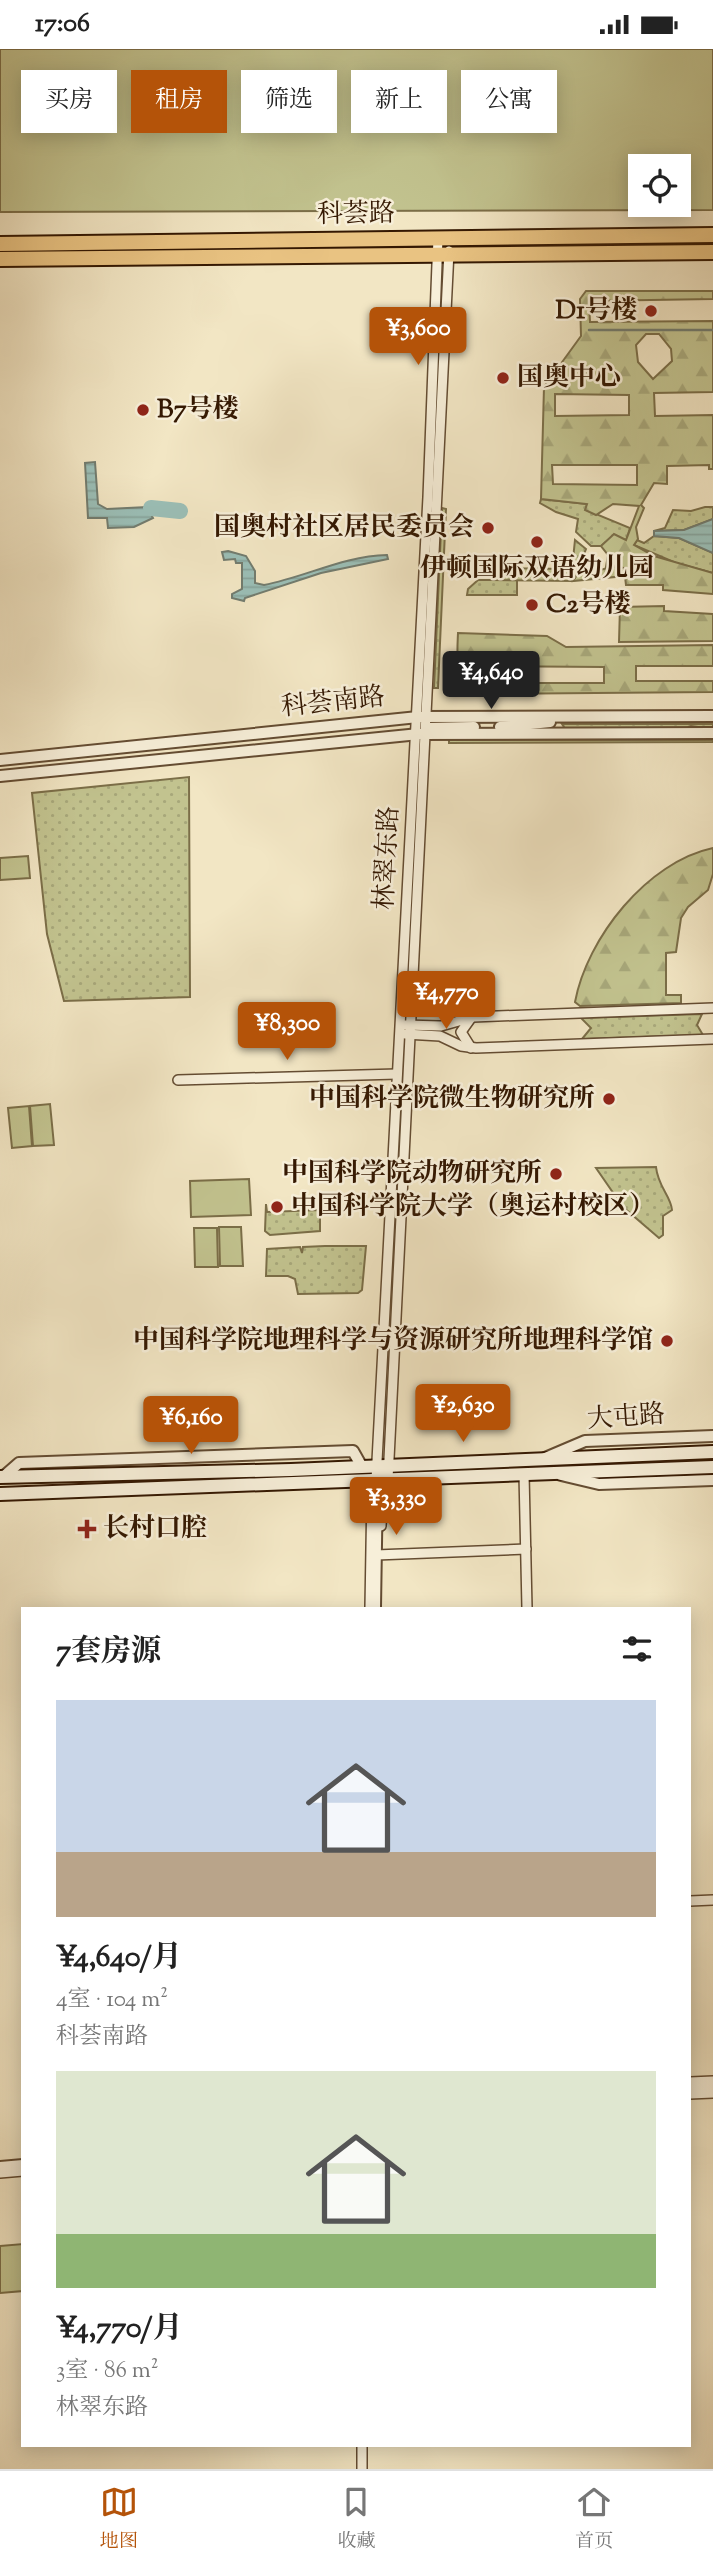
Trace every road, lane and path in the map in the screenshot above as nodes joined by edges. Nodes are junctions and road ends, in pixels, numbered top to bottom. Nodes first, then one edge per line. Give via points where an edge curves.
1 (713, 235) edge
2 (443, 238) junction
3 (0, 244) edge
4 (713, 252) edge
5 (443, 254) junction
6 (0, 259) edge
7 (713, 716) edge
8 (419, 726) junction
9 (713, 733) edge
10 (0, 760) edge
11 (0, 776) edge
12 (713, 1008) edge
13 (472, 1017) junction
14 (404, 1030) junction
15 (713, 1039) edge
16 (471, 1048) junction
17 (397, 1074) junction
18 (178, 1080) dead end
19 (713, 1436) edge
20 (713, 1452) edge
21 (545, 1458) junction
22 (376, 1466) junction
23 (713, 1467) edge
24 (552, 1473) junction
25 (524, 1474) junction
26 (1, 1477) edge
27 (379, 1480) junction
28 (713, 1480) edge
29 (0, 1494) edge
30 (526, 1549) junction
31 (378, 1555) junction
32 (375, 1607) edge
33 (375, 1607) edge
34 (527, 1607) edge
35 (713, 1900) edge
36 (691, 1901) edge
37 (713, 2081) edge
38 (691, 2082) edge
39 (691, 2088) edge
40 (713, 2088) edge
41 (713, 2093) edge
42 (691, 2094) edge
43 (21, 2163) edge
44 (0, 2165) edge
45 (21, 2171) edge
46 (0, 2173) edge
47 (362, 2447) edge
48 (362, 2469) edge

1 - 2 main road, 科荟路
2 - 3 main road, 科荟路
2 - 5 street, 林翠东路
4 - 5 main road, 科荟路
5 - 6 main road, 科荟路
5 - 8 street, 林翠东路
7 - 8 street, 科荟南路 via 570,717
8 - 9 street, 科荟南路
8 - 10 street, 科荟南路
8 - 11 street, 科荟南路
8 - 14 street, 林翠东路
12 - 13 street
13 - 14 street
13 - 16 street via 461,1032
14 - 16 street via 445,1036
14 - 17 street, 林翠东路
14 - 22 street, 林翠东路
15 - 16 street
17 - 18 street
17 - 22 street, 林翠东路
19 - 21 street, 大屯路 via 585,1441
20 - 21 main road, 大屯路
21 - 22 main road, 大屯路
22 - 26 main road, 大屯路
22 - 27 main road
23 - 24 main road, 大屯路
24 - 25 main road, 大屯路
24 - 28 street, 大屯路 via 599,1484
25 - 27 main road, 大屯路
25 - 30 street
27 - 29 main road, 大屯路
27 - 31 street
27 - 32 street
30 - 31 street
30 - 34 street
31 - 33 street
35 - 36 street
37 - 38 street
39 - 40 street
41 - 42 street
43 - 44 street
45 - 46 street
47 - 48 street

